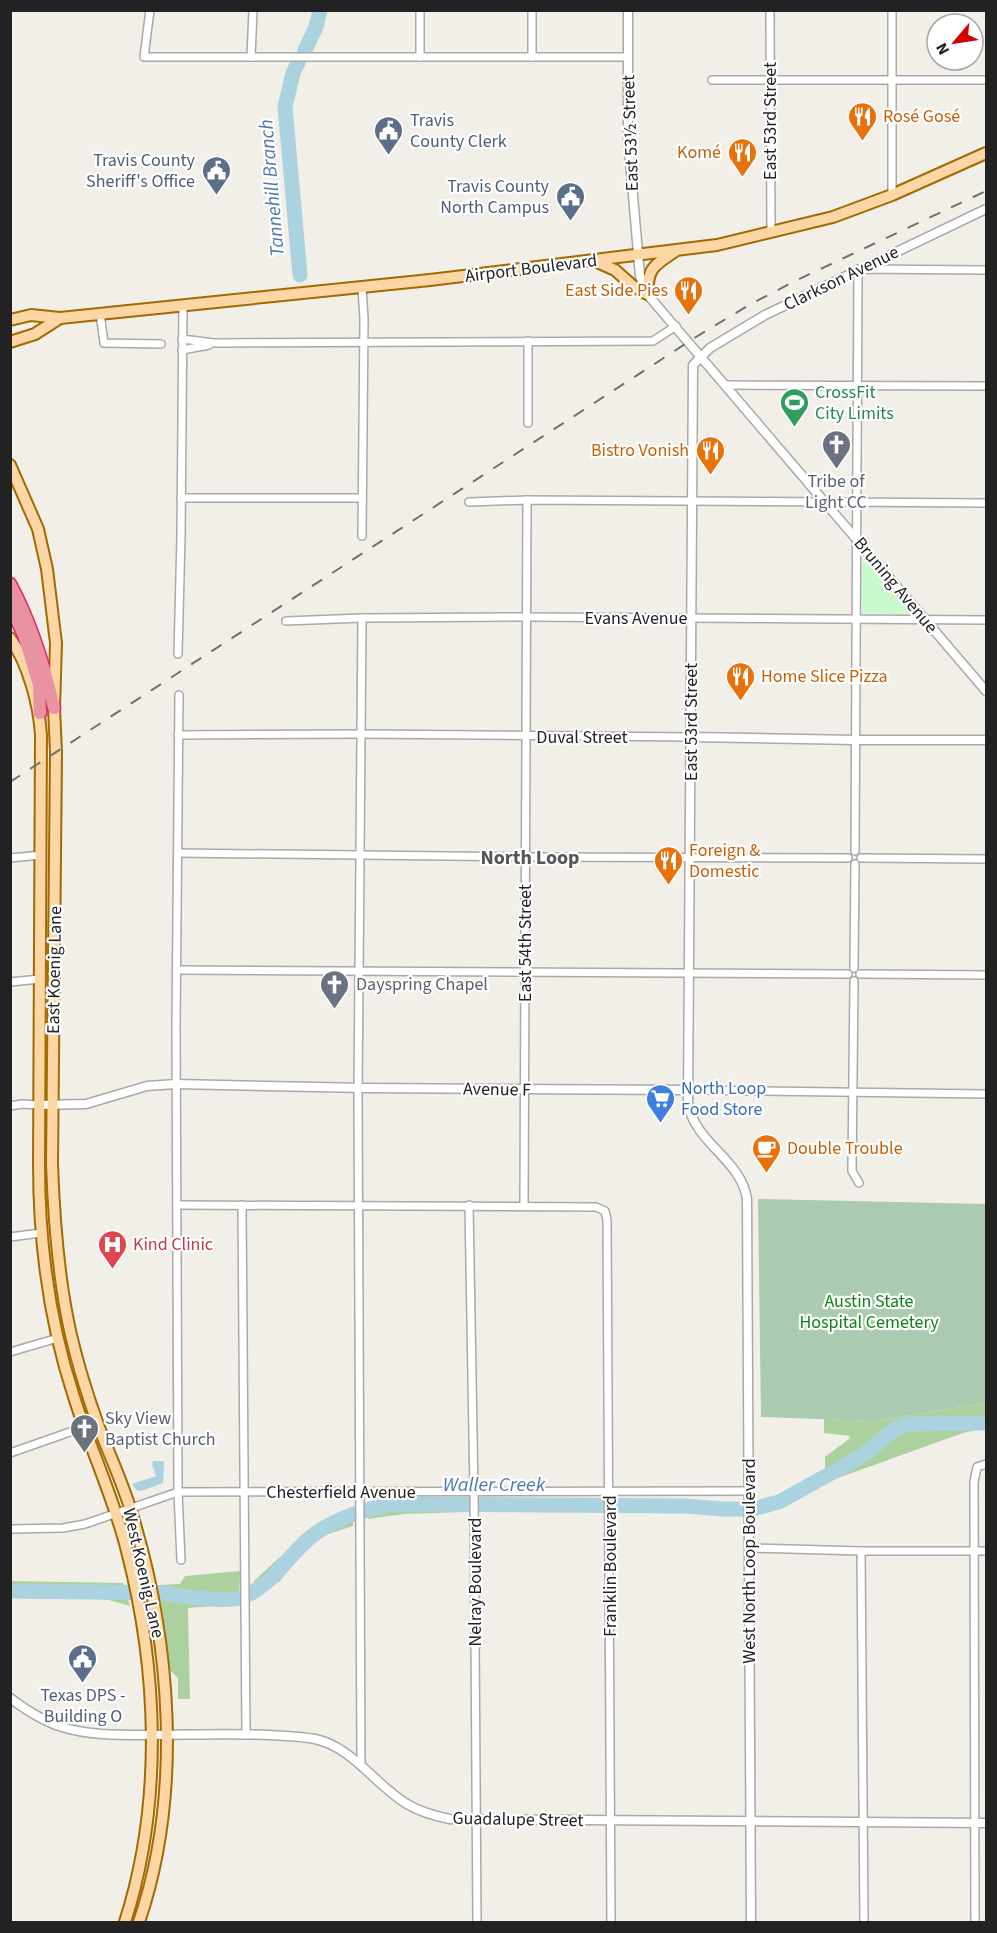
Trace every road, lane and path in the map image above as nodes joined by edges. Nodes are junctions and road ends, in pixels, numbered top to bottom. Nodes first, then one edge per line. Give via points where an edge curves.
1 (150, 10) edge
2 (253, 10) edge
3 (420, 10) edge
4 (532, 10) edge
5 (628, 10) edge
6 (770, 10) edge
7 (892, 10) edge
8 (251, 57) junction
9 (420, 57) junction
10 (532, 57) junction
11 (628, 57) junction
12 (712, 80) dead end
13 (770, 80) junction
14 (892, 80) junction
15 (987, 80) edge
16 (987, 153) edge
17 (892, 195) junction
18 (987, 209) edge
19 (771, 232) junction
20 (677, 251) junction
21 (638, 256) junction
22 (592, 260) junction
23 (858, 269) junction
24 (987, 270) edge
25 (362, 287) junction
26 (647, 294) junction
27 (183, 306) junction
28 (100, 313) junction
29 (60, 318) junction
30 (10, 320) edge
31 (676, 326) junction
32 (183, 339) junction
33 (528, 341) junction
34 (10, 342) edge
35 (363, 342) junction
36 (214, 343) junction
37 (161, 344) dead end
38 (182, 350) junction
39 (701, 356) junction
40 (726, 385) junction
41 (858, 386) junction
42 (987, 386) edge
43 (528, 423) dead end
44 (10, 465) edge
45 (181, 498) junction
46 (361, 498) junction
47 (527, 500) junction
48 (692, 501) junction
49 (824, 501) junction
50 (469, 502) dead end
51 (857, 503) junction
52 (987, 503) edge
53 (362, 536) dead end
54 (856, 537) junction
55 (10, 584) edge
56 (10, 605) edge
57 (526, 617) junction
58 (362, 618) junction
59 (692, 619) junction
60 (855, 619) junction
61 (924, 619) junction
62 (987, 620) edge
63 (286, 621) dead end
64 (10, 638) edge
65 (177, 654) dead end
66 (987, 691) edge
67 (179, 695) dead end
68 (54, 708) junction
69 (40, 713) junction
70 (362, 734) junction
71 (178, 735) junction
72 (526, 736) junction
73 (691, 737) junction
74 (855, 740) junction
75 (987, 740) edge
76 (855, 851) junction
77 (178, 853) junction
78 (41, 855) junction
79 (360, 855) junction
80 (526, 857) junction
81 (690, 857) junction
82 (10, 858) edge
83 (848, 858) junction
84 (861, 858) junction
85 (987, 859) edge
86 (855, 864) junction
87 (854, 968) junction
88 (177, 970) junction
89 (360, 971) junction
90 (526, 973) junction
91 (689, 974) junction
92 (848, 974) junction
93 (860, 974) junction
94 (987, 975) edge
95 (39, 979) junction
96 (854, 981) junction
97 (10, 982) edge
98 (176, 1084) junction
99 (358, 1088) junction
100 (524, 1090) junction
101 (688, 1090) junction
102 (853, 1093) junction
103 (987, 1094) edge
104 (39, 1105) junction
105 (52, 1105) junction
106 (10, 1106) edge
107 (859, 1183) dead end
108 (747, 1199) joint
109 (177, 1205) junction
110 (242, 1205) junction
111 (359, 1205) junction
112 (469, 1205) junction
113 (524, 1205) junction
114 (55, 1231) joint
115 (41, 1233) junction
116 (10, 1237) edge
117 (58, 1338) junction
118 (10, 1352) edge
119 (84, 1427) junction
120 (10, 1453) edge
121 (987, 1464) edge
122 (360, 1491) junction
123 (474, 1491) junction
124 (749, 1491) junction
125 (178, 1492) junction
126 (244, 1492) junction
127 (610, 1492) junction
128 (130, 1509) junction
129 (116, 1513) junction
130 (10, 1529) edge
131 (749, 1548) junction
132 (861, 1551) junction
133 (974, 1551) junction
134 (987, 1551) edge
135 (181, 1560) dead end
136 (10, 1698) edge
137 (246, 1734) junction
138 (151, 1735) junction
139 (166, 1735) junction
140 (361, 1764) junction
141 (476, 1820) junction
142 (612, 1821) junction
143 (750, 1821) junction
144 (864, 1822) junction
145 (974, 1823) junction
146 (987, 1823) edge
147 (125, 1923) edge
148 (139, 1923) edge
149 (477, 1923) edge
150 (611, 1923) edge
151 (751, 1923) edge
152 (864, 1923) edge
153 (975, 1923) edge

1 - 8 street via 144,57
2 - 8 street
3 - 9 street
4 - 10 street
5 - 11 street, East 53½ Street
6 - 13 street, East 53rd Street
7 - 14 street
8 - 9 street
9 - 10 street
10 - 11 street
11 - 21 street, East 53½ Street via 628,149
12 - 13 street
13 - 14 street
13 - 19 street, East 53rd Street
14 - 15 street
14 - 17 street
16 - 17 main road, Airport Boulevard
17 - 19 main road, Airport Boulevard via 833,217
18 - 23 street, Clarkson Avenue
19 - 20 main road, Airport Boulevard
20 - 21 main road, Airport Boulevard
20 - 26 main road via 650,271
21 - 22 main road, Airport Boulevard
21 - 26 street
22 - 25 main road, Airport Boulevard
22 - 26 main road via 615,270
23 - 24 street
23 - 39 street, Clarkson Avenue via 765,315
23 - 41 street
25 - 27 main road, Airport Boulevard
25 - 35 street
26 - 31 street
27 - 28 main road, Airport Boulevard
27 - 32 street
28 - 29 main road, Airport Boulevard
28 - 37 street via 104,343
29 - 30 main road, Airport Boulevard via 31,315
29 - 34 main road, Airport Boulevard via 35,334
31 - 33 street via 653,341
31 - 39 street, Bruning Avenue
32 - 36 street
32 - 38 street
33 - 35 street
33 - 43 street
35 - 36 street
35 - 46 street
36 - 38 street
38 - 45 street
39 - 40 street, Bruning Avenue
39 - 48 street, East 53rd Street via 693,365
40 - 41 street
40 - 49 street, Bruning Avenue
41 - 42 street
41 - 51 street
44 - 68 main road, East Koenig Lane via 38,530 46,569 56,643
45 - 46 street
45 - 65 street
46 - 53 street
47 - 48 street
47 - 50 street
47 - 57 street, East 54th Street
48 - 49 street
48 - 59 street, East 53rd Street
49 - 51 street
49 - 54 street, Bruning Avenue
51 - 52 street
51 - 54 street
54 - 60 street
54 - 61 street, Bruning Avenue
55 - 68 highway via 33,636
56 - 69 highway via 37,677
57 - 58 street, Evans Avenue
57 - 59 street, Evans Avenue
57 - 72 street, East 54th Street
58 - 63 street, Evans Avenue
58 - 70 street
59 - 60 street, Evans Avenue
59 - 73 street, East 53rd Street
60 - 61 street, Evans Avenue
60 - 74 street
61 - 62 street, Evans Avenue
61 - 66 street, Bruning Avenue
64 - 69 main road, East Koenig Lane via 27,672
67 - 71 street
68 - 105 main road, East Koenig Lane
69 - 78 main road, East Koenig Lane
70 - 71 street, Duval Street
70 - 72 street, Duval Street
70 - 79 street
71 - 77 street
72 - 73 street, Duval Street
72 - 80 street, East 54th Street
73 - 74 street, Duval Street
73 - 81 street, East 53rd Street
74 - 75 street, Duval Street
74 - 76 street
76 - 83 street
76 - 84 street
77 - 79 street
77 - 88 street
78 - 82 street
78 - 95 main road, East Koenig Lane
79 - 80 street
79 - 89 street
80 - 81 street
80 - 90 street, East 54th Street
81 - 83 street
81 - 91 street, East 53rd Street
83 - 86 street
84 - 85 street
84 - 86 street
86 - 87 street
87 - 92 street
87 - 93 street
88 - 89 street
88 - 98 street
89 - 90 street
89 - 99 street
90 - 91 street
90 - 100 street, East 54th Street
91 - 92 street
91 - 101 street, East 53rd Street
92 - 96 street
93 - 94 street
93 - 96 street
95 - 97 street
95 - 104 main road, East Koenig Lane
96 - 102 street
98 - 99 street, Avenue F
98 - 105 street, Avenue F via 147,1086 86,1104
98 - 109 street
99 - 100 street, Avenue F
99 - 111 street
100 - 101 street, Avenue F
100 - 113 street, East 54th Street
101 - 102 street, Avenue F
101 - 108 street, East 53rd Street via 694,1123 740,1178
102 - 103 street, Avenue F
102 - 107 street via 852,1171
104 - 105 street, Avenue F
104 - 106 street, Avenue F
104 - 115 main road, East Koenig Lane
105 - 114 main road, East Koenig Lane
108 - 124 street, West North Loop Boulevard
109 - 110 street
109 - 125 street
110 - 111 street
110 - 126 street
111 - 112 street
111 - 122 street
112 - 113 street
112 - 123 street, Nelray Boulevard
113 - 127 street, Franklin Boulevard via 596,1207 604,1211 608,1220
114 - 128 main road, West Koenig Lane via 64,1300 79,1364
115 - 116 street
115 - 117 main road, West Koenig Lane
117 - 118 street
117 - 119 main road, West Koenig Lane
119 - 120 street
119 - 129 main road, West Koenig Lane
121 - 133 street via 976,1469 974,1482
122 - 123 street, Chesterfield Avenue
122 - 126 street, Chesterfield Avenue
122 - 140 street
123 - 127 street, Chesterfield Avenue
123 - 141 street, Nelray Boulevard
124 - 127 street, Chesterfield Avenue
124 - 131 street, West North Loop Boulevard
125 - 126 street, Chesterfield Avenue
125 - 128 street, Chesterfield Avenue
125 - 135 street
126 - 137 street
127 - 142 street, Franklin Boulevard
128 - 129 street, Chesterfield Avenue
128 - 139 main road, West Koenig Lane via 153,1599
129 - 130 street, Chesterfield Avenue via 63,1528
129 - 138 main road, West Koenig Lane via 138,1600 149,1676
131 - 132 street
131 - 143 street, West North Loop Boulevard
132 - 133 street
132 - 144 street
133 - 134 street
133 - 145 street
136 - 138 street, Guadalupe Street via 61,1727 86,1733
137 - 139 street, Guadalupe Street
137 - 140 street, Guadalupe Street via 316,1739
138 - 139 street, Guadalupe Street
138 - 147 main road, West Koenig Lane via 144,1838
139 - 148 main road, West Koenig Lane via 157,1849
140 - 141 street, Guadalupe Street via 417,1809 450,1819
141 - 142 street, Guadalupe Street
141 - 149 street, Nelray Boulevard
142 - 143 street, Guadalupe Street
142 - 150 street, Franklin Boulevard
143 - 144 street, Guadalupe Street
143 - 151 street, West North Loop Boulevard
144 - 145 street, Guadalupe Street
144 - 152 street
145 - 146 street, Guadalupe Street
145 - 153 street

